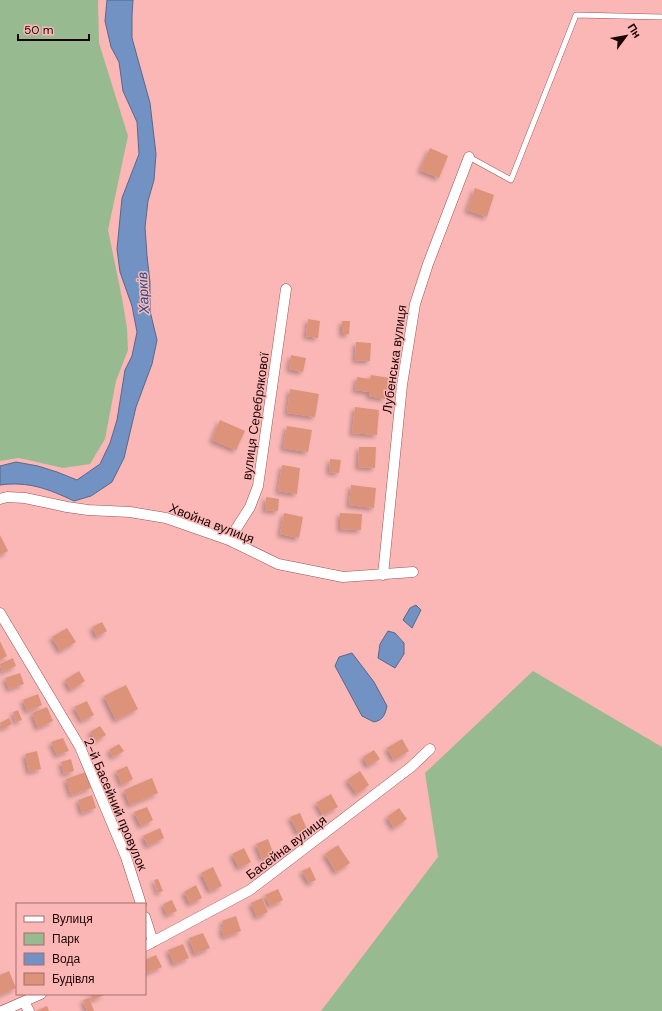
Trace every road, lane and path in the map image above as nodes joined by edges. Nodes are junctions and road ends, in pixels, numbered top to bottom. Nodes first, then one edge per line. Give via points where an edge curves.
1 (662, 17) edge
2 (469, 157) joint
3 (286, 289) dead end
4 (0, 499) edge
5 (229, 540) junction
6 (413, 572) dead end
7 (383, 575) junction
8 (0, 613) edge
9 (430, 749) dead end
10 (141, 903) edge
11 (146, 924) edge
12 (149, 944) edge
13 (39, 995) edge
14 (26, 1006) edge
15 (2, 1011) edge

1 - 2 lane via 576,15 511,180
2 - 7 street, Лубeнська вулиця via 415,304 402,385
3 - 5 street, вулиця Серебрякової via 258,486 250,507
4 - 5 street, Хвойна вулиця via 24,498 88,510 130,512 166,518
5 - 7 street, Хвойна вулиця via 278,564 343,577
6 - 7 street, Хвойна вулиця
8 - 10 street, 2-й Басейний провулок via 80,747 126,857
9 - 12 street, Басейна вулиця via 411,767 250,890
11 - 12 street
13 - 14 street
14 - 15 street

